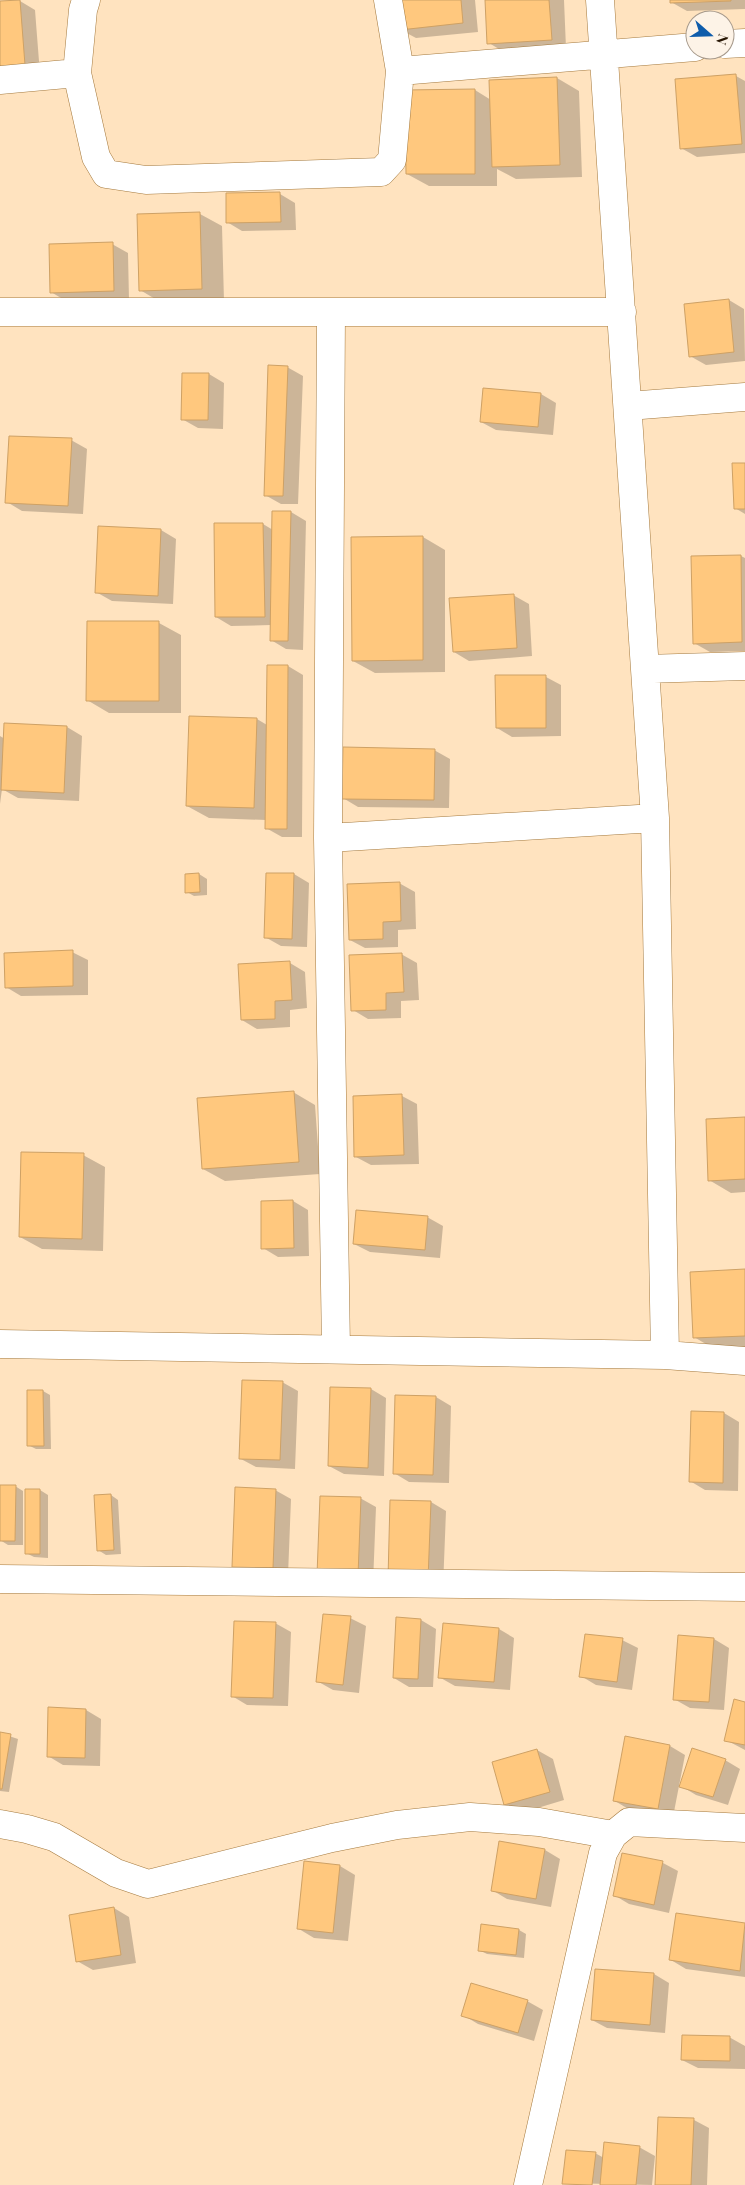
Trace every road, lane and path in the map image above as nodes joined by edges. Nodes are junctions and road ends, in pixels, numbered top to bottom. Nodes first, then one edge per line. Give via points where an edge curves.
1 (86, 0) edge
2 (388, 0) edge
3 (600, 0) edge
4 (685, 48) edge
5 (604, 55) junction
6 (400, 71) junction
7 (77, 73) junction
8 (0, 80) edge
9 (0, 312) edge
10 (331, 312) junction
11 (622, 312) junction
12 (745, 397) edge
13 (628, 406) junction
14 (745, 666) edge
15 (645, 669) junction
16 (655, 818) junction
17 (328, 838) junction
18 (0, 1344) edge
19 (336, 1350) junction
20 (665, 1356) junction
21 (745, 1361) edge
22 (0, 1579) edge
23 (745, 1587) edge
24 (0, 1824) edge
25 (745, 1828) edge
26 (613, 1835) junction
27 (528, 2185) edge

1 - 7 street
2 - 6 street
3 - 5 street
4 - 5 street
5 - 6 street
5 - 11 street
6 - 7 street via 392,160 380,172 146,180 106,174 96,157
7 - 8 street
9 - 10 street
10 - 11 street
10 - 17 street
11 - 13 street
12 - 13 street
13 - 15 street
14 - 15 street
15 - 16 street
16 - 17 street
16 - 20 street
17 - 19 street
18 - 19 street
19 - 20 street
20 - 21 street
22 - 23 street
24 - 26 street via 54,1837 116,1873 148,1884 396,1825 463,1818 504,1818
25 - 26 street via 629,1822
26 - 27 street via 604,1853

